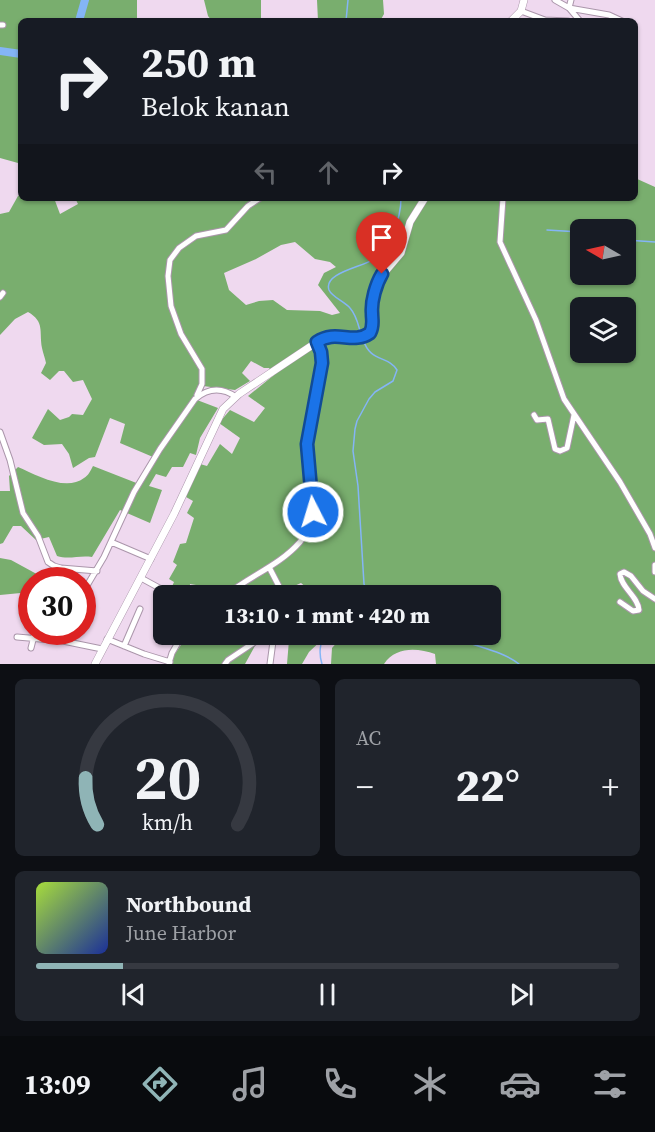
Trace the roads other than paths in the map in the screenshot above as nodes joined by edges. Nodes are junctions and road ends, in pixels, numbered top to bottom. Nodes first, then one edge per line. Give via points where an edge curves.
1 (524, 0) edge
2 (555, 0) edge
3 (571, 0) edge
4 (569, 8) junction
5 (517, 17) edge
6 (577, 18) edge
7 (616, 18) edge
8 (256, 201) edge
9 (423, 201) edge
10 (503, 201) edge
11 (317, 342) junction
12 (236, 397) junction
13 (195, 399) junction
14 (534, 415) dead end
15 (574, 415) junction
16 (0, 432) edge
17 (111, 542) junction
18 (655, 548) edge
19 (151, 559) junction
20 (655, 565) edge
21 (269, 567) junction
22 (97, 571) joint
23 (655, 572) edge
24 (141, 578) junction
25 (154, 585) edge
26 (242, 585) edge
27 (278, 585) edge
28 (655, 599) edge
29 (620, 602) dead end
30 (140, 609) dead end
31 (107, 639) junction
32 (32, 645) edge
33 (82, 645) edge
34 (177, 645) edge
35 (250, 645) edge
36 (273, 645) edge
37 (124, 646) junction
38 (31, 648) dead end
39 (102, 649) junction
40 (169, 663) edge
41 (94, 664) edge
42 (225, 664) edge
43 (270, 664) edge

1 - 5 street
2 - 4 street
3 - 4 street
4 - 6 street
4 - 7 street
8 - 13 street via 226,230 196,236 170,260 173,313 202,369 202,384
9 - 11 street via 410,222 401,253 379,279 370,333 362,337 332,336
10 - 15 street via 501,246
11 - 12 street
11 - 21 street via 322,363 307,444 313,512 301,541
12 - 13 street via 210,390
12 - 19 street via 223,409
13 - 17 street via 160,448
14 - 15 street via 537,420 548,419 555,449 560,451 567,448
15 - 18 street via 620,482
16 - 22 street via 22,513 38,536 48,562 61,568
17 - 19 street
17 - 22 street
19 - 24 street
20 - 23 street
21 - 26 street
21 - 27 street
24 - 25 street
24 - 31 street
28 - 29 street via 624,572 620,574 621,580 639,610 633,611
30 - 37 street
31 - 37 street
31 - 39 street
32 - 38 street
33 - 39 street
34 - 40 street
35 - 42 street
36 - 43 street
37 - 40 street
39 - 41 street

